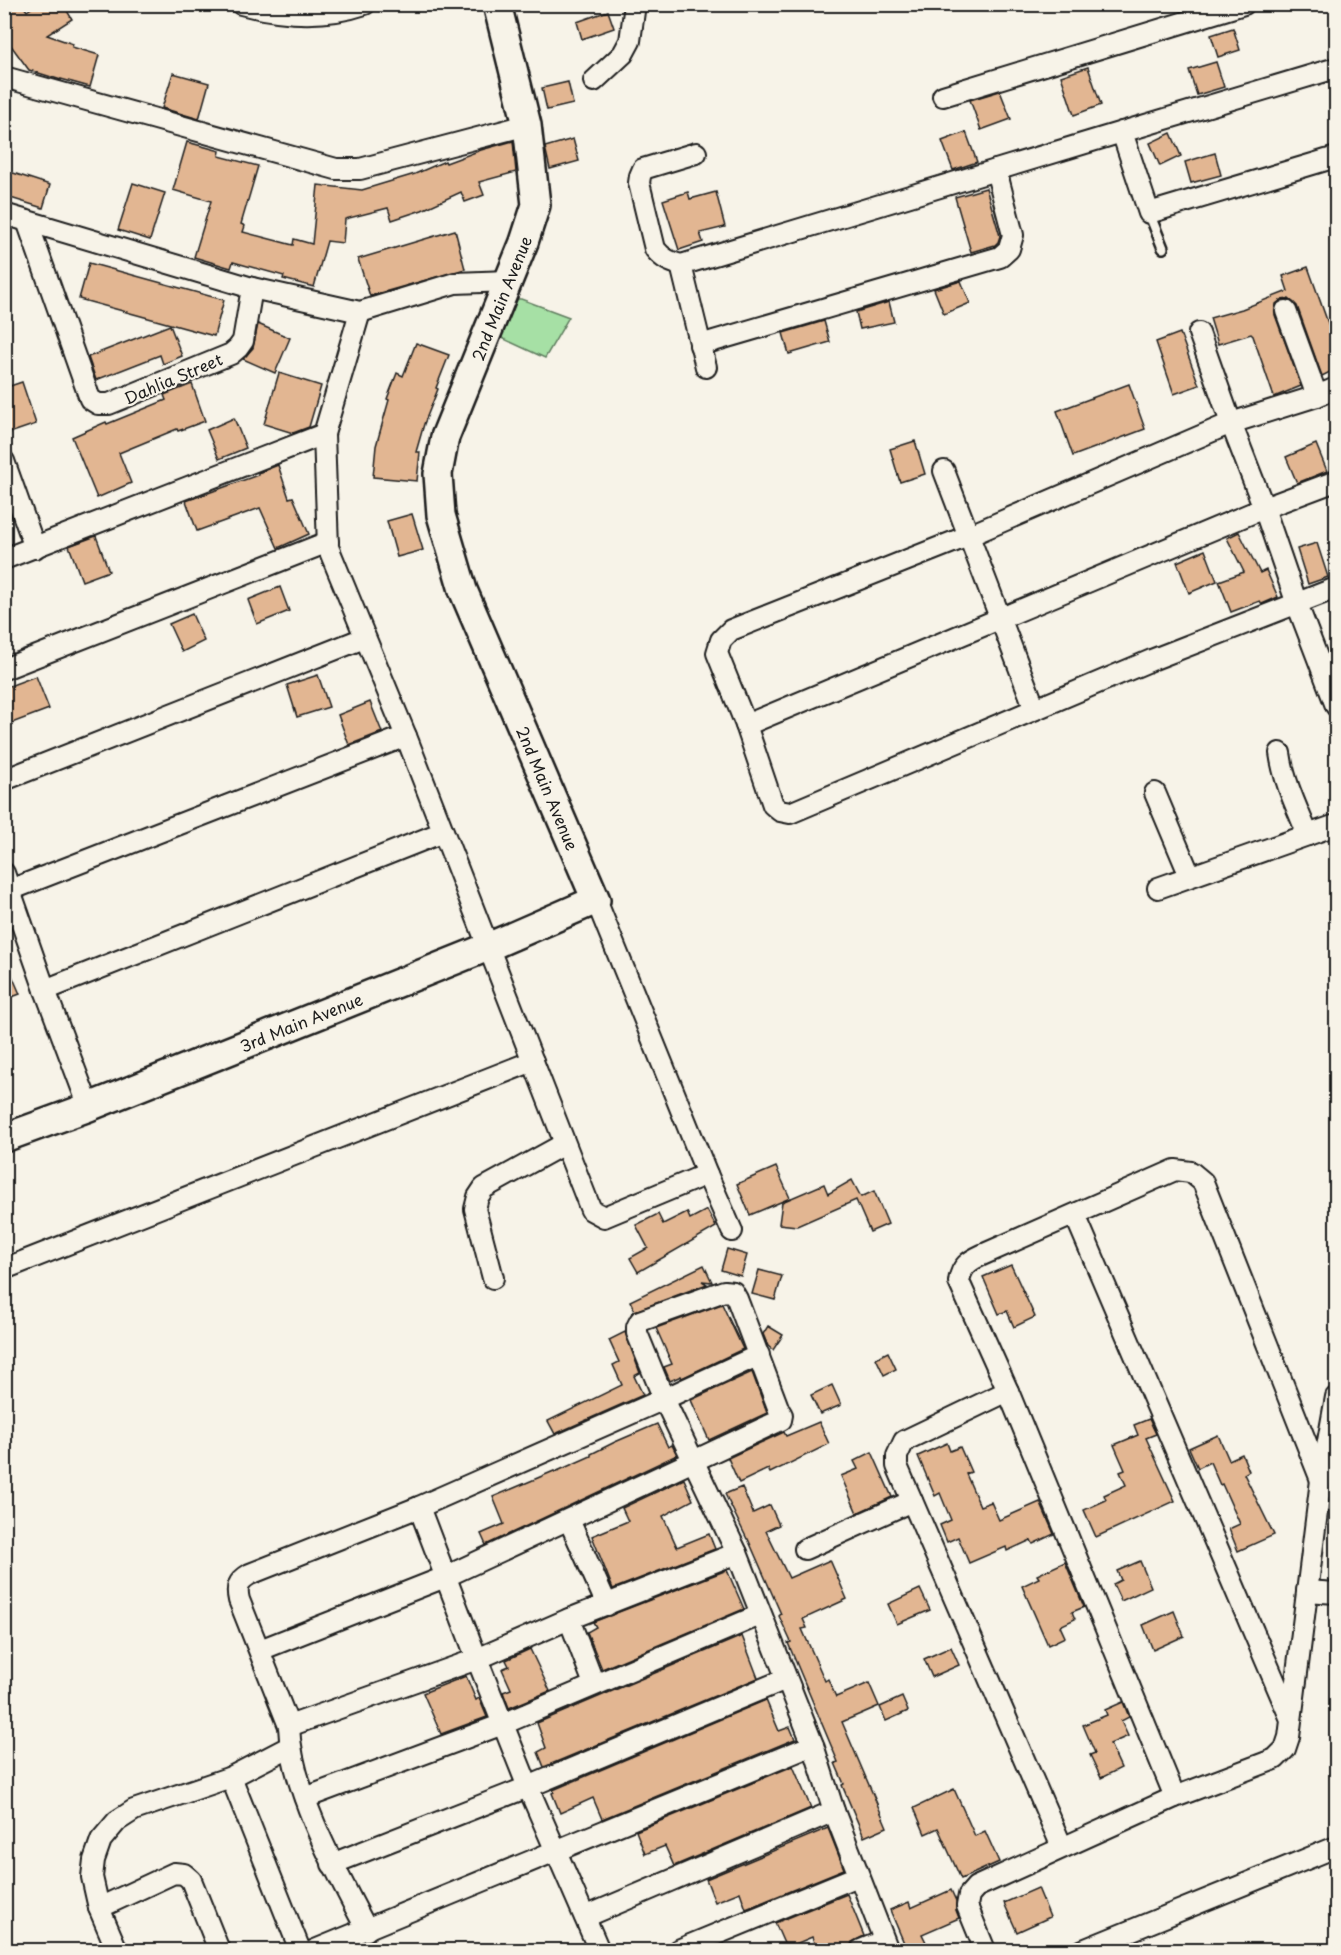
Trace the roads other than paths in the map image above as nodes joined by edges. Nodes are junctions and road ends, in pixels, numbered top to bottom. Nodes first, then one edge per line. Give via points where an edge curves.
1 (241, 4) edge
2 (365, 4) edge
3 (497, 4) edge
4 (634, 4) edge
5 (1244, 4) edge
6 (1336, 68) edge
7 (4, 77) edge
8 (594, 81) dead end
9 (943, 96) dead end
10 (527, 125) junction
11 (1122, 132) junction
12 (696, 153) dead end
13 (1336, 157) edge
14 (996, 170) junction
15 (1149, 213) junction
16 (4, 214) edge
17 (27, 221) junction
18 (1163, 248) dead end
19 (681, 265) junction
20 (509, 281) junction
21 (252, 288) junction
22 (1286, 311) dead end
23 (360, 312) junction
24 (1199, 333) dead end
25 (700, 345) junction
26 (706, 367) dead end
27 (1336, 388) edge
28 (1317, 396) junction
29 (1231, 423) junction
30 (324, 434) junction
31 (4, 461) edge
32 (944, 471) dead end
33 (1336, 481) edge
34 (1264, 508) junction
35 (968, 536) junction
36 (328, 542) junction
37 (35, 548) junction
38 (4, 560) edge
39 (1336, 588) edge
40 (1297, 604) junction
41 (1001, 618) junction
42 (364, 638) junction
43 (4, 669) edge
44 (1336, 706) edge
45 (1035, 709) junction
46 (747, 725) junction
47 (406, 736) junction
48 (1280, 753) dead end
49 (4, 780) edge
50 (1155, 793) dead end
51 (1336, 825) edge
52 (443, 832) junction
53 (1308, 835) junction
54 (1190, 876) junction
55 (7, 882) edge
56 (1158, 888) dead end
57 (596, 900) junction
58 (488, 947) junction
59 (45, 990) junction
60 (533, 1062) junction
61 (89, 1107) junction
62 (4, 1138) edge
63 (564, 1144) junction
64 (707, 1174) junction
65 (1075, 1215) junction
66 (732, 1231) dead end
67 (4, 1269) edge
68 (493, 1278) dead end
69 (759, 1356) junction
70 (1008, 1391) junction
71 (1336, 1397) edge
72 (664, 1399) junction
73 (693, 1462) junction
74 (1321, 1480) junction
75 (912, 1501) junction
76 (419, 1507) junction
77 (569, 1520) junction
78 (805, 1549) dead end
79 (737, 1552) junction
80 (445, 1577) junction
81 (1307, 1591) junction
82 (1336, 1593) edge
83 (608, 1605) junction
84 (760, 1615) junction
85 (569, 1619) junction
86 (260, 1650) junction
87 (477, 1659) junction
88 (786, 1679) junction
89 (594, 1684) junction
90 (1290, 1719) junction
91 (503, 1724) junction
92 (289, 1726) junction
93 (813, 1745) junction
94 (290, 1747) junction
95 (231, 1777) junction
96 (528, 1787) junction
97 (1175, 1797) junction
98 (305, 1798) junction
99 (834, 1811) junction
100 (1336, 1846) edge
101 (1062, 1847) junction
102 (556, 1850) junction
103 (332, 1864) junction
104 (858, 1876) junction
105 (99, 1908) junction
106 (585, 1917) junction
107 (367, 1930) junction
108 (886, 1946) edge
109 (117, 1950) edge
110 (219, 1950) edge
111 (300, 1950) edge
112 (315, 1950) edge
113 (599, 1950) edge
114 (678, 1950) edge
115 (861, 1950) edge
116 (985, 1950) edge
117 (1083, 1950) edge

1 - 2 street via 268,12 309,15 344,12
3 - 10 street, 2nd Main Avenue
4 - 8 street via 630,41 623,54
5 - 9 street
6 - 11 street
7 - 10 street via 336,169 360,169
10 - 20 street, 2nd Main Avenue via 536,205
11 - 14 street
11 - 15 street
12 - 19 street via 643,169 639,183 655,249 670,262
13 - 15 street
14 - 19 street
14 - 25 street via 1013,235 1009,249 1000,257
15 - 18 lane
16 - 17 street
17 - 21 street
17 - 21 street, Dahlia Street via 90,399 98,404 109,405 231,354 243,341
19 - 25 street
20 - 23 street via 455,283
20 - 57 street, 2nd Main Avenue via 445,437 438,474 441,515 464,590
21 - 23 street
22 - 28 street
23 - 30 street
24 - 29 street
25 - 26 street
27 - 28 street
28 - 29 street
29 - 34 street
29 - 35 street
30 - 36 street
30 - 37 street
31 - 37 street
32 - 35 street
33 - 34 street
34 - 40 street
34 - 41 street
35 - 41 street
35 - 46 street via 732,630 721,639 717,653
36 - 42 street
36 - 43 street
37 - 38 street
39 - 40 street
40 - 44 street
40 - 45 street
41 - 45 street
41 - 46 street
42 - 47 street
42 - 49 street
45 - 46 street via 790,813 773,805
47 - 52 street
47 - 55 street
48 - 53 street via 1288,787
50 - 54 street
51 - 53 street
52 - 58 street
52 - 59 street
53 - 54 street
54 - 56 street
55 - 59 street
57 - 58 street, 3rd Main Avenue
57 - 64 street, 2nd Main Avenue
58 - 60 street
58 - 61 street, 3rd Main Avenue
59 - 61 street
60 - 63 street
60 - 67 street
61 - 62 street, 3rd Main Avenue
63 - 64 street via 591,1210 604,1217
63 - 68 street via 484,1188 478,1197 475,1209
64 - 66 street, 2nd Main Avenue
65 - 70 street via 968,1261 960,1272 959,1282
65 - 74 street via 1175,1170 1191,1172 1203,1182
65 - 90 street
69 - 72 street
69 - 72 street via 733,1292 724,1291 640,1321 637,1333
69 - 73 street via 781,1420
70 - 75 street via 904,1441 897,1466
70 - 97 street
71 - 74 street
72 - 73 street
72 - 76 street
73 - 77 street
73 - 79 street
74 - 81 street
75 - 78 street
75 - 101 street
76 - 80 street
76 - 86 street via 243,1578 237,1589
77 - 80 street
77 - 83 street
79 - 83 street
79 - 84 street
80 - 86 street
80 - 87 street
81 - 82 street
81 - 90 street
83 - 85 street
84 - 88 street
84 - 89 street
85 - 87 street
85 - 89 street
86 - 92 street
87 - 91 street
87 - 92 street
88 - 93 street
88 - 96 street
89 - 91 street
90 - 97 street via 1285,1749 1275,1759
91 - 96 street
91 - 98 street
92 - 94 street
93 - 99 street
93 - 102 street
94 - 95 street
94 - 98 street
95 - 105 street via 134,1810 117,1821 101,1840 94,1860 92,1877
95 - 111 street
96 - 102 street
96 - 103 street
97 - 101 street
98 - 103 street
99 - 104 street
99 - 106 street
100 - 117 street
101 - 116 street via 985,1882 969,1895 967,1906
102 - 106 street
102 - 107 street
103 - 107 street
104 - 108 street
104 - 114 street
105 - 109 street
105 - 110 street via 174,1873 184,1874 191,1880
106 - 113 street
107 - 112 street
108 - 115 street

